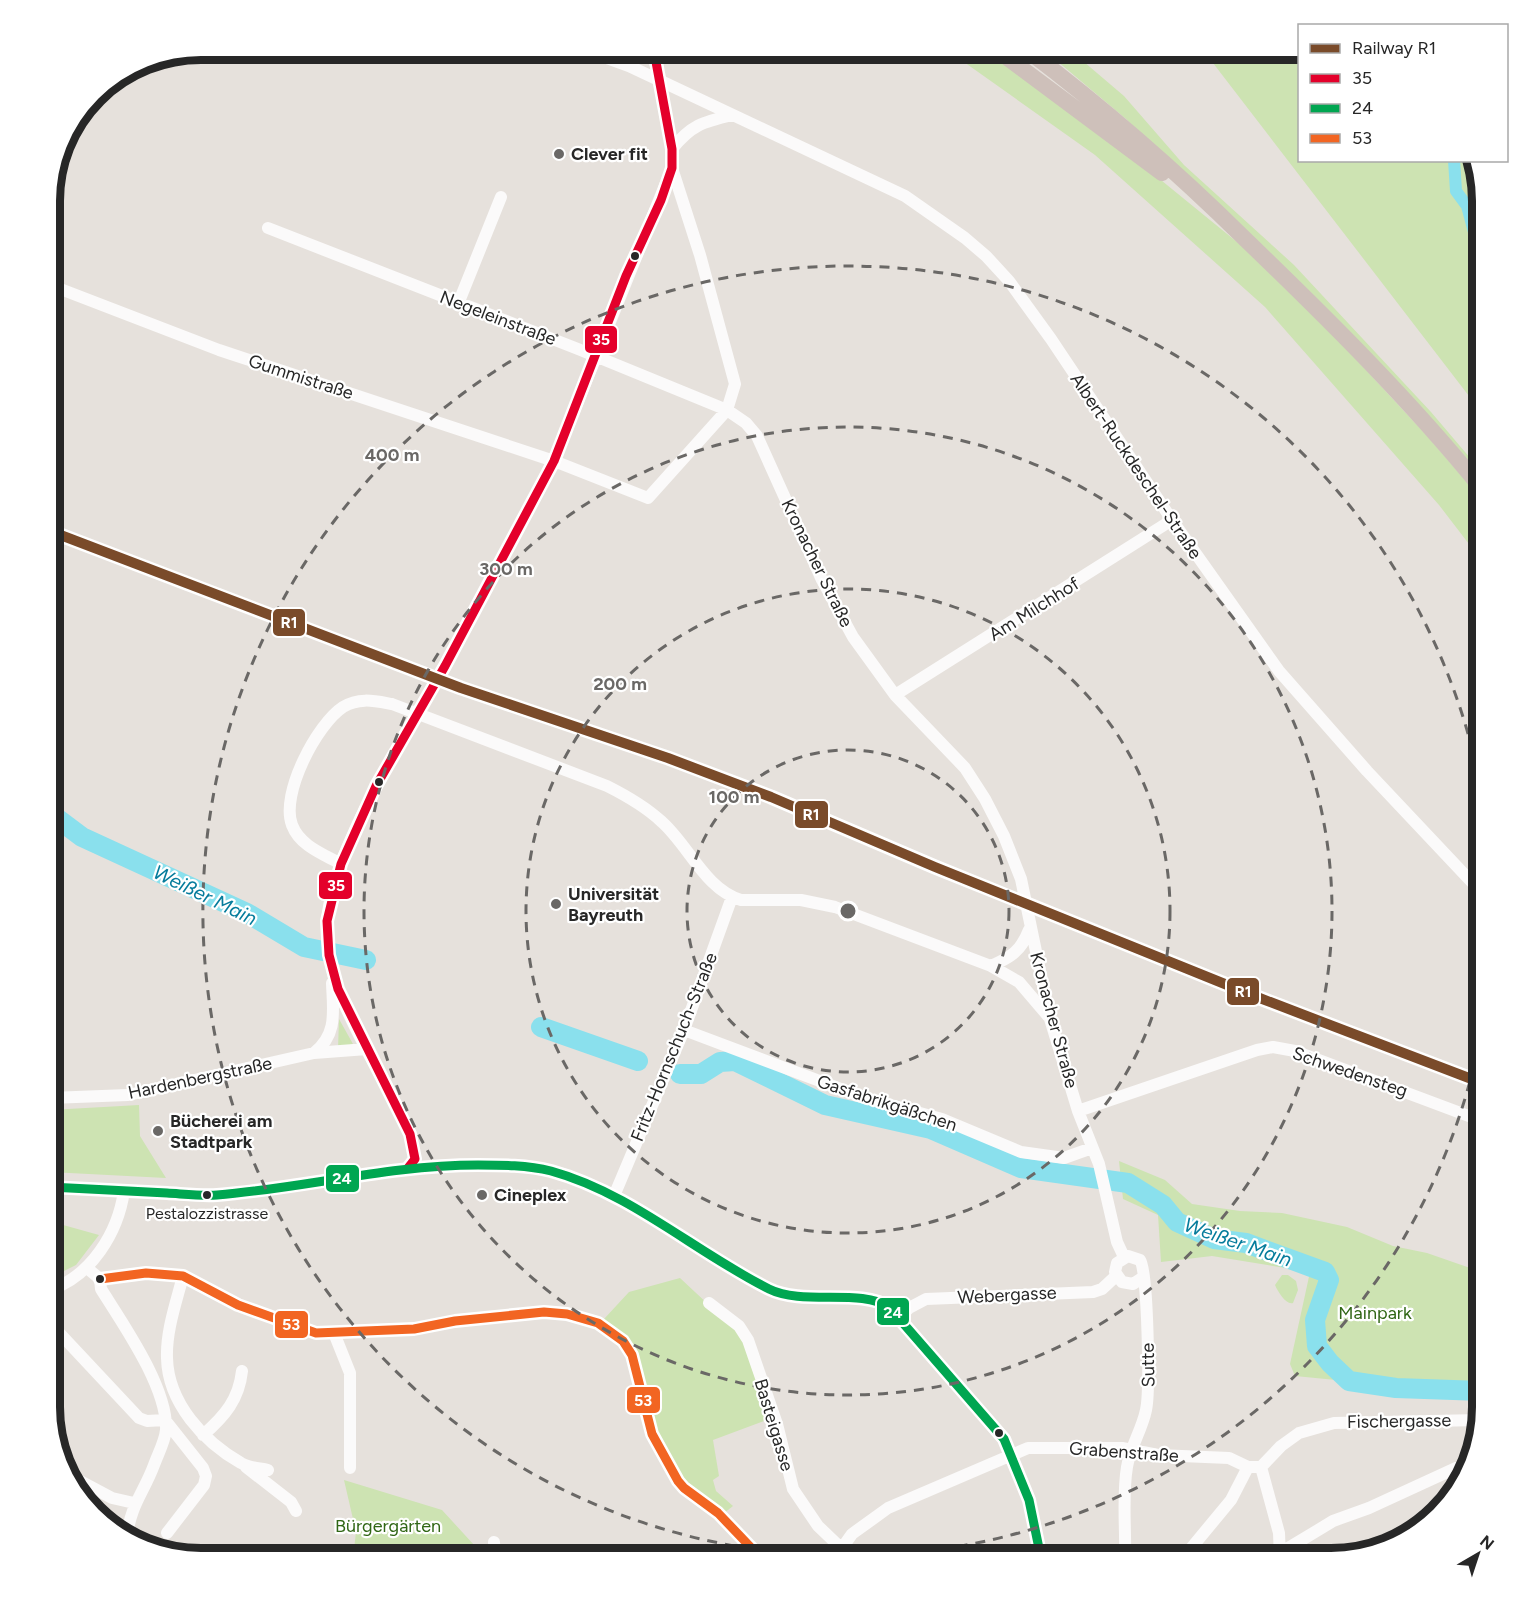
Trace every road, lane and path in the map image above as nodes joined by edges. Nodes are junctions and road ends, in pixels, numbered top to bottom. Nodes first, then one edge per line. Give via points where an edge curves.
1 (615, 60) edge
2 (655, 60) edge
3 (1011, 60) edge
4 (1041, 60) edge
5 (659, 80) junction
6 (732, 115) junction
7 (672, 149) junction
8 (672, 168) junction
9 (501, 197) dead end
10 (268, 228) dead end
11 (1244, 237) junction
12 (60, 289) edge
13 (458, 304) junction
14 (595, 356) junction
15 (727, 410) junction
16 (554, 461) junction
17 (1472, 478) edge
18 (1172, 520) junction
19 (445, 666) tunnel mouth
20 (895, 695) junction
21 (408, 731) tunnel mouth
22 (341, 864) junction
23 (1472, 882) edge
24 (732, 897) junction
25 (1029, 930) junction
26 (331, 966) junction
27 (992, 966) junction
28 (1050, 1019) junction
29 (684, 1030) junction
30 (367, 1049) junction
31 (314, 1053) junction
32 (60, 1098) edge
33 (1078, 1110) junction
34 (1472, 1116) edge
35 (1092, 1148) junction
36 (408, 1168) junction
37 (60, 1188) edge
38 (124, 1191) junction
39 (614, 1196) junction
40 (1124, 1257) junction
41 (87, 1268) junction
42 (183, 1276) junction
43 (1116, 1276) junction
44 (1142, 1278) junction
45 (100, 1279) junction
46 (60, 1285) edge
47 (709, 1303) dead end
48 (899, 1318) junction
49 (334, 1333) junction
50 (60, 1334) edge
51 (242, 1371) dead end
52 (165, 1420) junction
53 (1471, 1420) edge
54 (203, 1435) junction
55 (1133, 1450) junction
56 (1012, 1453) junction
57 (243, 1465) junction
58 (1255, 1467) junction
59 (350, 1468) dead end
60 (1458, 1468) edge
61 (268, 1470) dead end
62 (82, 1482) edge
63 (134, 1503) junction
64 (296, 1511) dead end
65 (129, 1527) edge
66 (167, 1533) dead end
67 (494, 1542) dead end
68 (494, 1548) edge
69 (752, 1548) edge
70 (834, 1548) edge
71 (842, 1548) edge
72 (1039, 1548) edge
73 (1125, 1548) edge
74 (1191, 1548) edge
75 (1280, 1548) edge
76 (1292, 1548) edge

1 - 5 street, Albert-Ruckdeschel-Straße
2 - 5 street
3 - 11 highway
4 - 11 highway via 1147,145
5 - 6 street, Albert-Ruckdeschel-Straße
5 - 7 street
6 - 7 street via 699,124 685,132
6 - 18 street, Albert-Ruckdeschel-Straße via 905,196 986,256 1051,339
7 - 8 street
8 - 14 street
8 - 15 street via 735,384
9 - 13 street
10 - 13 street, Negeleinstraße
11 - 17 highway via 1363,353
12 - 16 street, Gummistraße via 219,350
13 - 14 street, Negeleinstraße
14 - 15 street, Negeleinstraße
14 - 16 street
15 - 16 street, Gummistraße via 648,498
15 - 20 street, Kronacher Straße via 757,436 822,580 854,638
16 - 19 street
18 - 20 street, Am Milchhof
18 - 23 street, Albert-Ruckdeschel-Straße via 1279,671
20 - 25 street, Kronacher Straße via 965,768 985,799 1021,879
21 - 22 street via 367,805
22 - 24 street via 303,843 292,825 289,800 295,780 328,720 344,706 363,699 392,704 608,786 663,822 714,883
22 - 26 street via 327,921
24 - 27 street via 801,900 835,907
24 - 29 street, Fritz-Hornschuch-Straße
25 - 27 street, Kronacher Straße via 1014,955
25 - 28 street, Kronacher Straße
26 - 30 street via 344,1004
26 - 31 street via 333,1025 330,1037
27 - 28 street via 1029,991
28 - 33 street, Kronacher Straße
29 - 35 street, Gasfabrikgäßchen via 865,1098 942,1119 1021,1152 1064,1158
29 - 39 street, Fritz-Hornschuch-Straße
30 - 31 street, Hardenbergstraße
30 - 36 street via 410,1134 415,1159
31 - 32 street, Hardenbergstraße via 128,1095
33 - 34 street, Schwedensteg via 1274,1047 1295,1051
33 - 35 street
35 - 40 street
36 - 38 street via 216,1195
36 - 39 street via 515,1165 549,1170
37 - 38 street
38 - 41 street via 121,1212
39 - 48 street via 771,1290 794,1296 875,1300
40 - 43 street via 1117,1263
40 - 44 street, Sutte via 1140,1260
41 - 45 street
41 - 46 street
42 - 45 street via 146,1274
42 - 49 street via 238,1305 316,1333
42 - 54 street via 167,1359 174,1392
43 - 44 street via 1129,1285
43 - 48 street, Webergasse via 1093,1292 926,1299
44 - 55 street, Sutte via 1147,1301 1148,1391 1145,1417
45 - 52 street via 101,1289 149,1371
47 - 70 street, Basteigasse via 739,1326 748,1340 777,1424 793,1488
48 - 56 street via 990,1421
49 - 59 street via 350,1373
49 - 69 street via 414,1329 455,1321 556,1313 582,1317 611,1330 632,1355 652,1434 678,1480 726,1520
50 - 52 street via 139,1418
51 - 54 street via 240,1391 220,1421
52 - 63 street via 166,1432 152,1470
52 - 66 street via 206,1476 204,1485
53 - 58 street, Fischergasse via 1334,1423 1299,1433
54 - 57 street
55 - 56 street, Grabenstraße via 1044,1447
55 - 58 street, Grabenstraße via 1229,1458
55 - 73 street, Sutte via 1127,1467
56 - 71 street, Grabenstraße via 888,1508 864,1523
56 - 72 street via 1029,1500
57 - 61 street
57 - 64 street via 291,1502
58 - 74 street, Fischergasse
58 - 75 street via 1279,1533
60 - 76 street via 1369,1509 1333,1521
62 - 63 street via 112,1498
63 - 65 street
67 - 68 street

